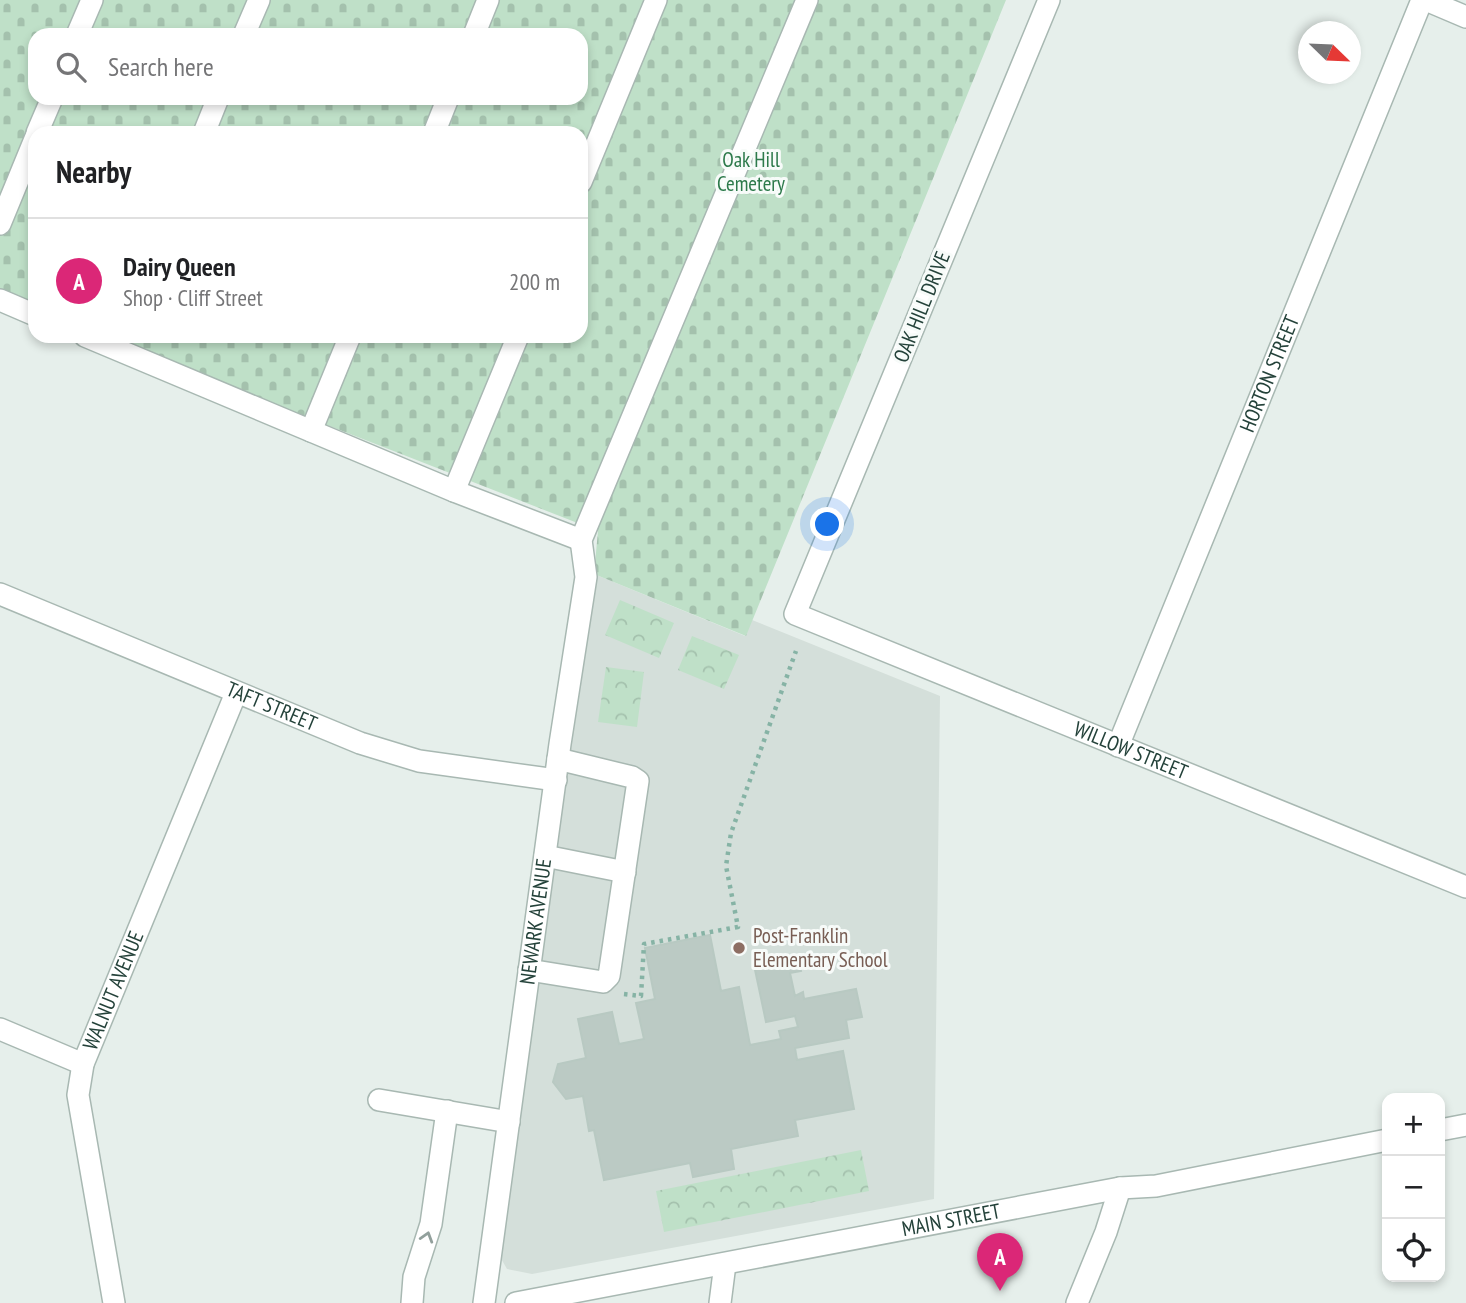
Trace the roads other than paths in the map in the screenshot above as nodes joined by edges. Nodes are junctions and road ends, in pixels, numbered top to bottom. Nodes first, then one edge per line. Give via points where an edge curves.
1 (92, 0) edge
2 (259, 0) edge
3 (488, 0) edge
4 (656, 0) edge
5 (807, 0) edge
6 (1049, 0) edge
7 (1424, 0) edge
8 (1466, 17) edge
9 (80, 28) edge
10 (247, 28) edge
11 (477, 28) edge
12 (48, 105) edge
13 (215, 105) edge
14 (445, 105) edge
15 (40, 126) edge
16 (207, 126) edge
17 (436, 126) edge
18 (28, 156) edge
19 (588, 164) edge
20 (0, 224) edge
21 (0, 300) edge
22 (28, 312) edge
23 (119, 343) edge
24 (347, 343) edge
25 (515, 343) edge
26 (311, 431) junction
27 (454, 491) junction
28 (581, 540) junction
29 (0, 594) edge
30 (795, 614) joint
31 (236, 693) junction
32 (1118, 746) junction
33 (557, 769) junction
34 (545, 856) junction
35 (625, 872) junction
36 (1466, 887) edge
37 (529, 971) junction
38 (0, 1029) edge
39 (83, 1064) junction
40 (379, 1100) dead end
41 (447, 1111) junction
42 (509, 1122) junction
43 (1466, 1125) edge
44 (1445, 1129) edge
45 (1382, 1141) edge
46 (1120, 1188) junction
47 (725, 1265) junction
48 (114, 1303) edge
49 (412, 1303) edge
50 (484, 1303) edge
51 (516, 1303) edge
52 (720, 1303) edge
53 (1077, 1303) edge

1 - 9 street
2 - 10 street
3 - 11 street
4 - 19 street
5 - 28 street
6 - 30 street, OAK HILL DRIVE
7 - 8 street
7 - 32 street, HORTON STREET
12 - 15 street
13 - 16 street
14 - 17 street
18 - 20 street
21 - 22 street
23 - 26 street
24 - 26 street
25 - 27 street
26 - 27 street
27 - 28 street
28 - 33 street, NEWARK AVENUE via 586,577
29 - 31 street, TAFT STREET
30 - 32 street, WILLOW STREET
31 - 33 street, TAFT STREET via 360,743 419,761
31 - 39 street, WALNUT AVENUE
32 - 36 street, WILLOW STREET
33 - 34 street, NEWARK AVENUE
33 - 35 street, TAFT STREET via 638,781
34 - 35 street
34 - 37 street, NEWARK AVENUE
35 - 37 street via 607,981
37 - 42 street, NEWARK AVENUE
38 - 39 street
39 - 48 street, WALNUT AVENUE via 78,1095
40 - 41 street
41 - 42 street
49 -> 41 street via 414,1277 431,1224
42 - 50 street, NEWARK AVENUE
43 - 44 street
45 - 46 street, MAIN STREET via 1156,1186
46 - 47 street, MAIN STREET
46 - 53 street
47 - 51 street, MAIN STREET
47 - 52 street

